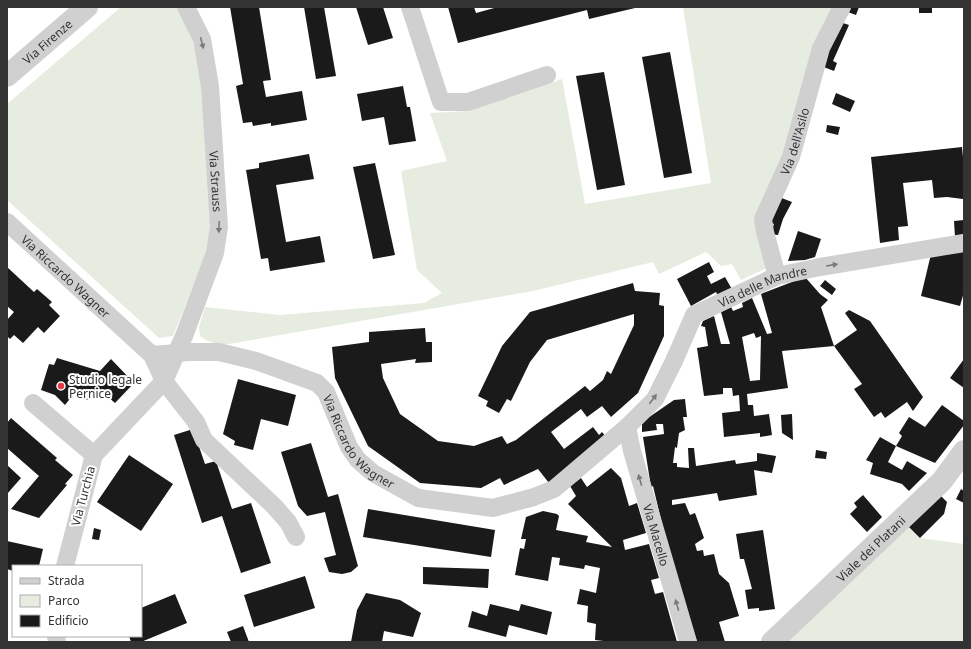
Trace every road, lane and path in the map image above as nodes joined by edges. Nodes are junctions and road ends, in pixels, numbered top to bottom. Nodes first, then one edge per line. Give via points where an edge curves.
1 (86, 7) edge
2 (186, 7) edge
3 (410, 7) edge
4 (842, 7) edge
5 (547, 75) dead end
6 (7, 76) edge
7 (7, 222) edge
8 (964, 243) edge
9 (777, 276) junction
10 (177, 353) junction
11 (152, 355) junction
12 (164, 380) junction
13 (33, 403) dead end
14 (627, 427) junction
15 (964, 450) edge
16 (94, 455) junction
17 (296, 537) dead end
18 (65, 565) edge
19 (688, 642) edge
20 (772, 642) edge

1 - 6 street, Via Firenze
2 -> 10 street, Via Strauss via 202,39 210,86 219,227 215,253
3 - 5 street via 441,102 468,102
4 - 9 street, Via dell'Asilo via 821,48 791,157 763,219 764,232
7 - 11 street, Via Riccardo Wagner
9 -> 8 street, Via delle Mandre via 820,266
14 -> 9 street, Via delle Mandre via 655,399 694,315
10 - 11 street, Via Riccardo Wagner
10 - 12 street, Via Strauss
10 - 14 street, Via Riccardo Wagner via 219,352 256,360 317,383 326,392 358,460 373,473 418,498 493,508 534,497 554,489
11 - 12 street
12 - 16 street, Via Turchia
12 - 17 street via 196,422 204,440 275,507 288,522
13 - 16 street
19 -> 14 street, Via Macello
15 - 20 street, Viale dei Platani via 942,481
16 - 18 street, Via Turchia

